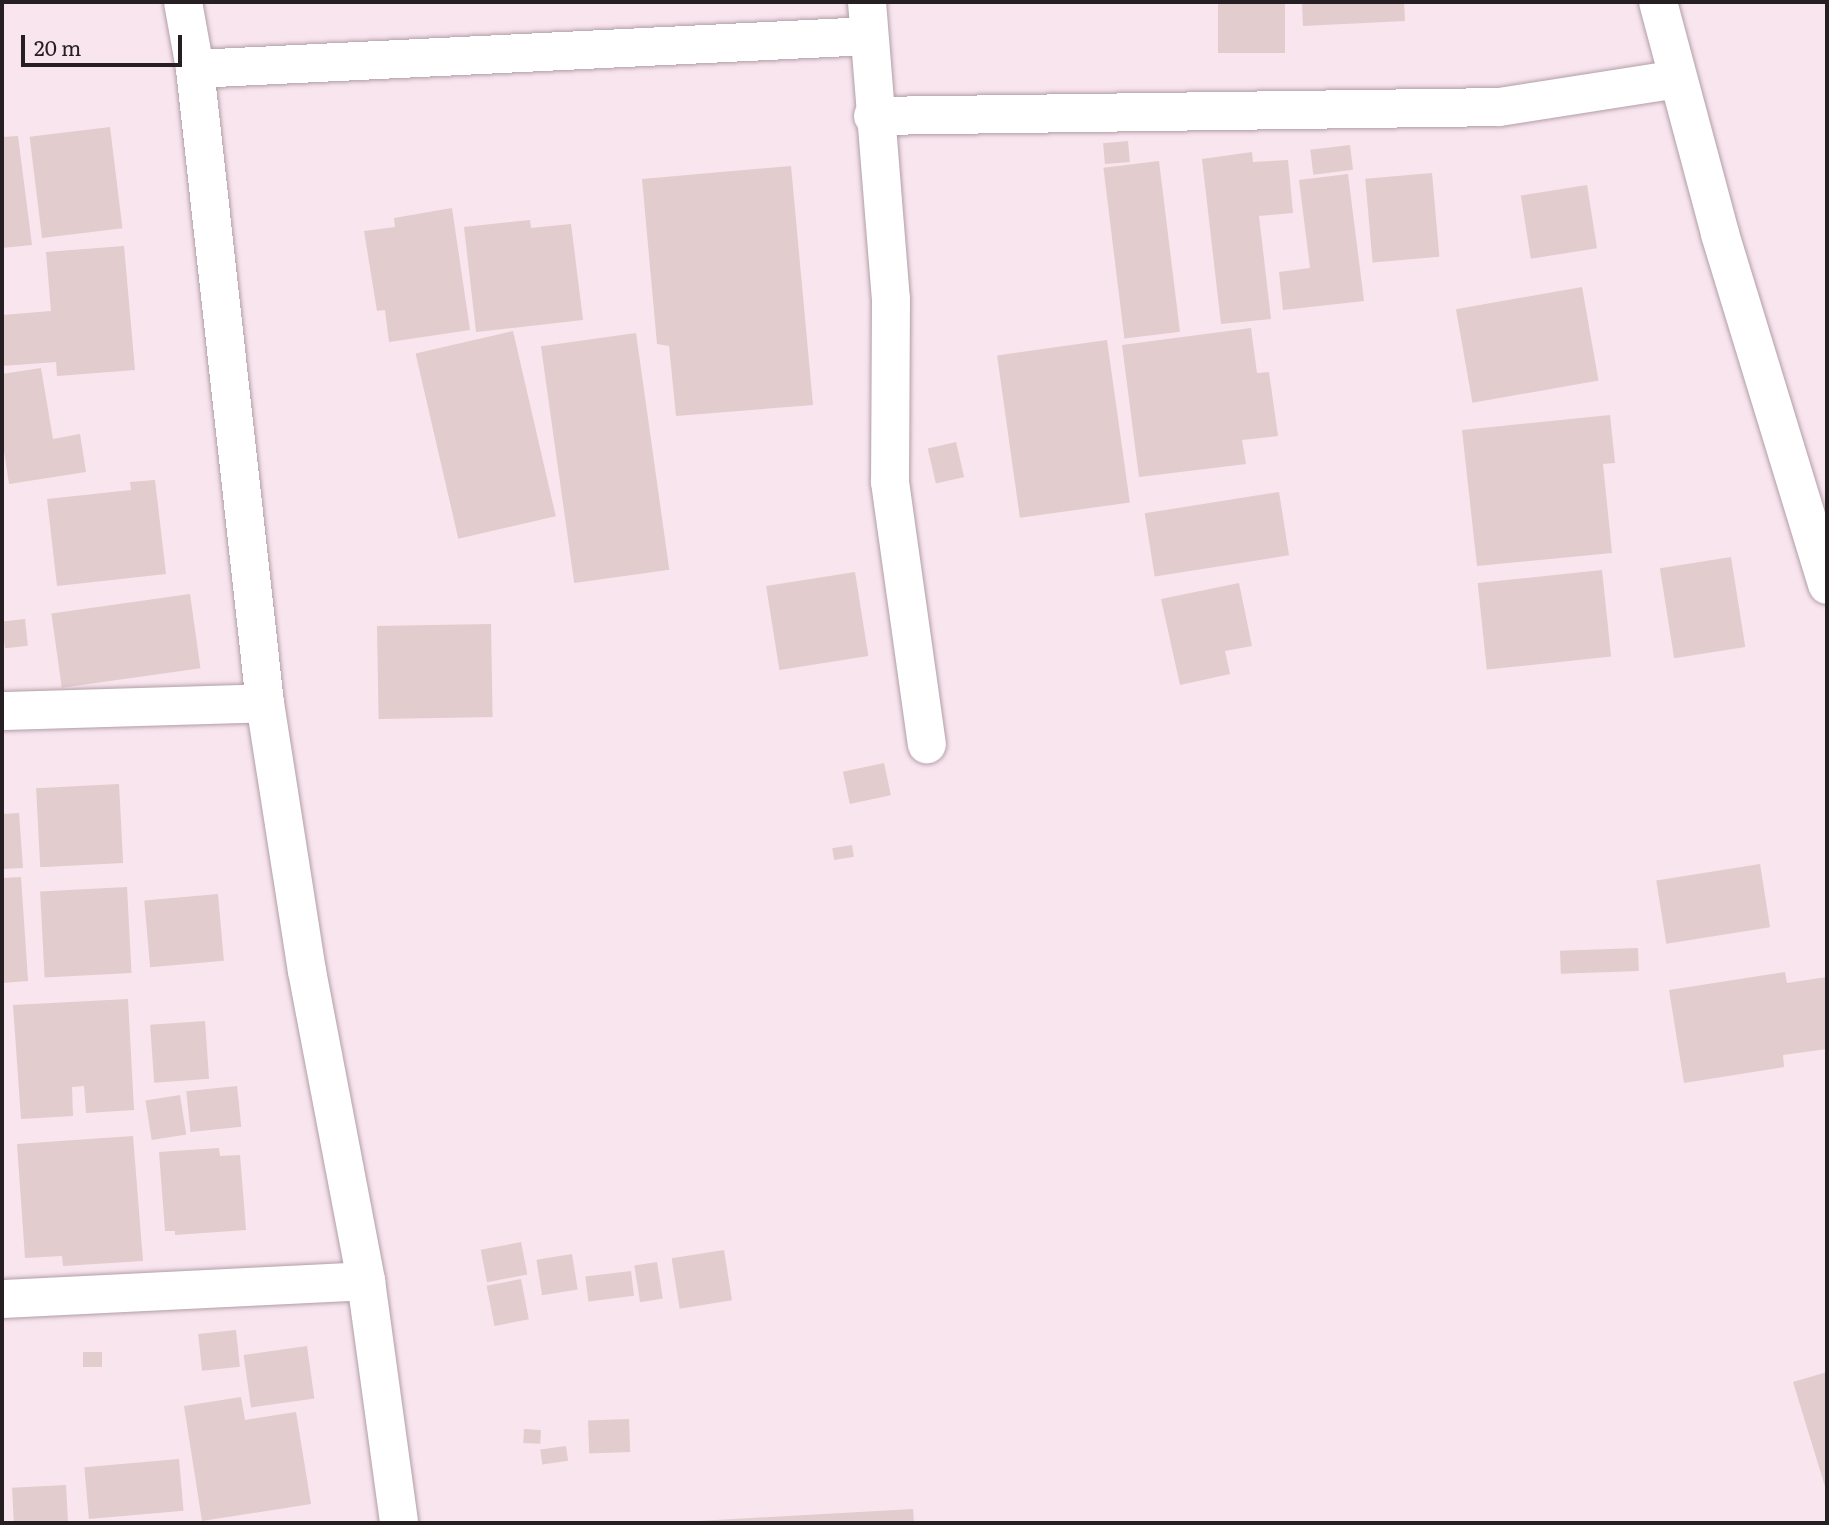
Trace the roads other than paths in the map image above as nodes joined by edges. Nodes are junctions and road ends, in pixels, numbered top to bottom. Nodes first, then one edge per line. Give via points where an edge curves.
1 (183, 2) edge
2 (1658, 2) edge
3 (868, 19) edge
4 (195, 69) junction
5 (1677, 79) junction
6 (873, 116) junction
7 (1827, 585) edge
8 (265, 703) junction
9 (2, 711) edge
10 (927, 744) dead end
11 (366, 1281) junction
12 (2, 1299) edge
13 (399, 1523) edge

1 - 4 street
2 - 5 street
3 - 4 street
3 - 6 street
4 - 8 street
5 - 6 street via 1499,107
5 - 7 street
6 - 10 street via 891,299 890,482
8 - 9 street
8 - 11 street via 307,971
11 - 12 street
11 - 13 street

